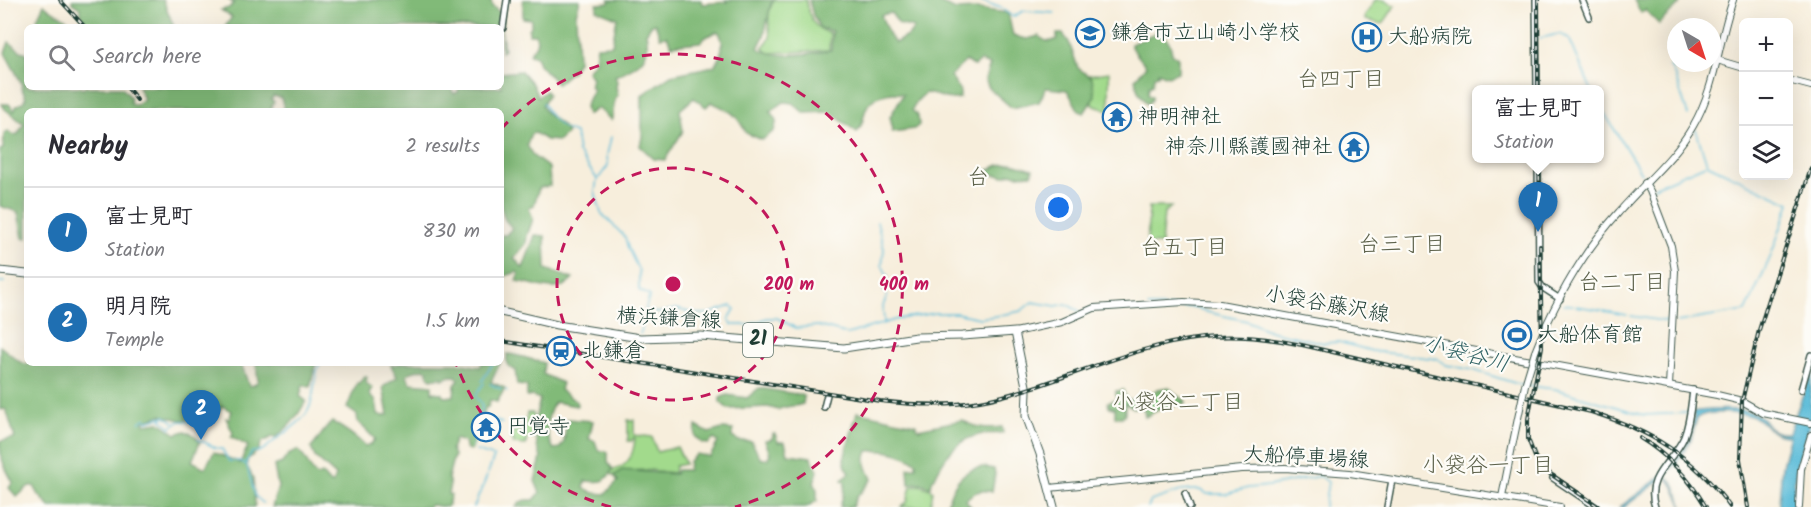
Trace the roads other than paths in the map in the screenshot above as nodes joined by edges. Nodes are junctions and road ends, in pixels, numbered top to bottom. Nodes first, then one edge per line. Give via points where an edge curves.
1 (507, 0) edge
2 (1536, 0) edge
3 (1582, 0) edge
4 (1733, 0) edge
5 (1589, 17) dead end
6 (504, 24) edge
7 (1721, 45) edge
8 (1721, 61) edge
9 (1739, 67) edge
10 (1714, 72) edge
11 (1793, 81) edge
12 (1537, 85) edge
13 (1811, 86) edge
14 (1538, 163) edge
15 (1645, 183) junction
16 (0, 271) edge
17 (24, 274) edge
18 (1560, 300) junction
19 (504, 313) edge
20 (1016, 332) junction
21 (1811, 355) edge
22 (1669, 386) junction
23 (1693, 390) junction
24 (1801, 390) dead end
25 (827, 395) dead end
26 (824, 407) dead end
27 (1811, 423) edge
28 (1811, 435) edge
29 (1553, 478) dead end
30 (1392, 480) junction
31 (1049, 488) junction
32 (1185, 493) dead end
33 (1502, 497) junction
34 (1054, 507) edge
35 (1190, 507) edge
36 (1387, 507) edge
37 (1560, 507) edge
38 (1596, 507) edge
39 (1655, 507) edge
40 (1799, 507) edge

1 - 6 street
2 - 12 street
3 - 5 street
4 - 7 main road
8 - 9 main road
10 - 15 main road via 1695,123
11 - 13 main road
14 - 18 street via 1539,282
15 - 18 main road via 1594,241
15 - 22 main road via 1671,246 1675,271
16 - 17 main road
18 - 33 main road, bridge via 1535,352 1525,385
19 - 20 main road, 横浜鎌倉線 / 21 via 640,338 701,336 844,348 916,337
20 - 22 main road, 小袋谷藤沢線 via 1062,322 1094,308 1184,302 1220,304
20 - 31 main road via 1027,391 1026,416
21 - 24 street
22 - 23 main road, 小袋谷藤沢線
23 - 27 main road, 小袋谷藤沢線 via 1731,398 1760,412
23 - 39 street via 1683,439 1654,482
25 - 26 street
28 - 40 main road via 1801,469
29 - 38 street
30 - 31 main road, 大船停車場線 via 1316,470 1242,469
30 - 33 main road, 大船停車場線
30 - 36 street
31 - 34 main road
32 - 35 street
33 - 37 main road, 大船停車場線

